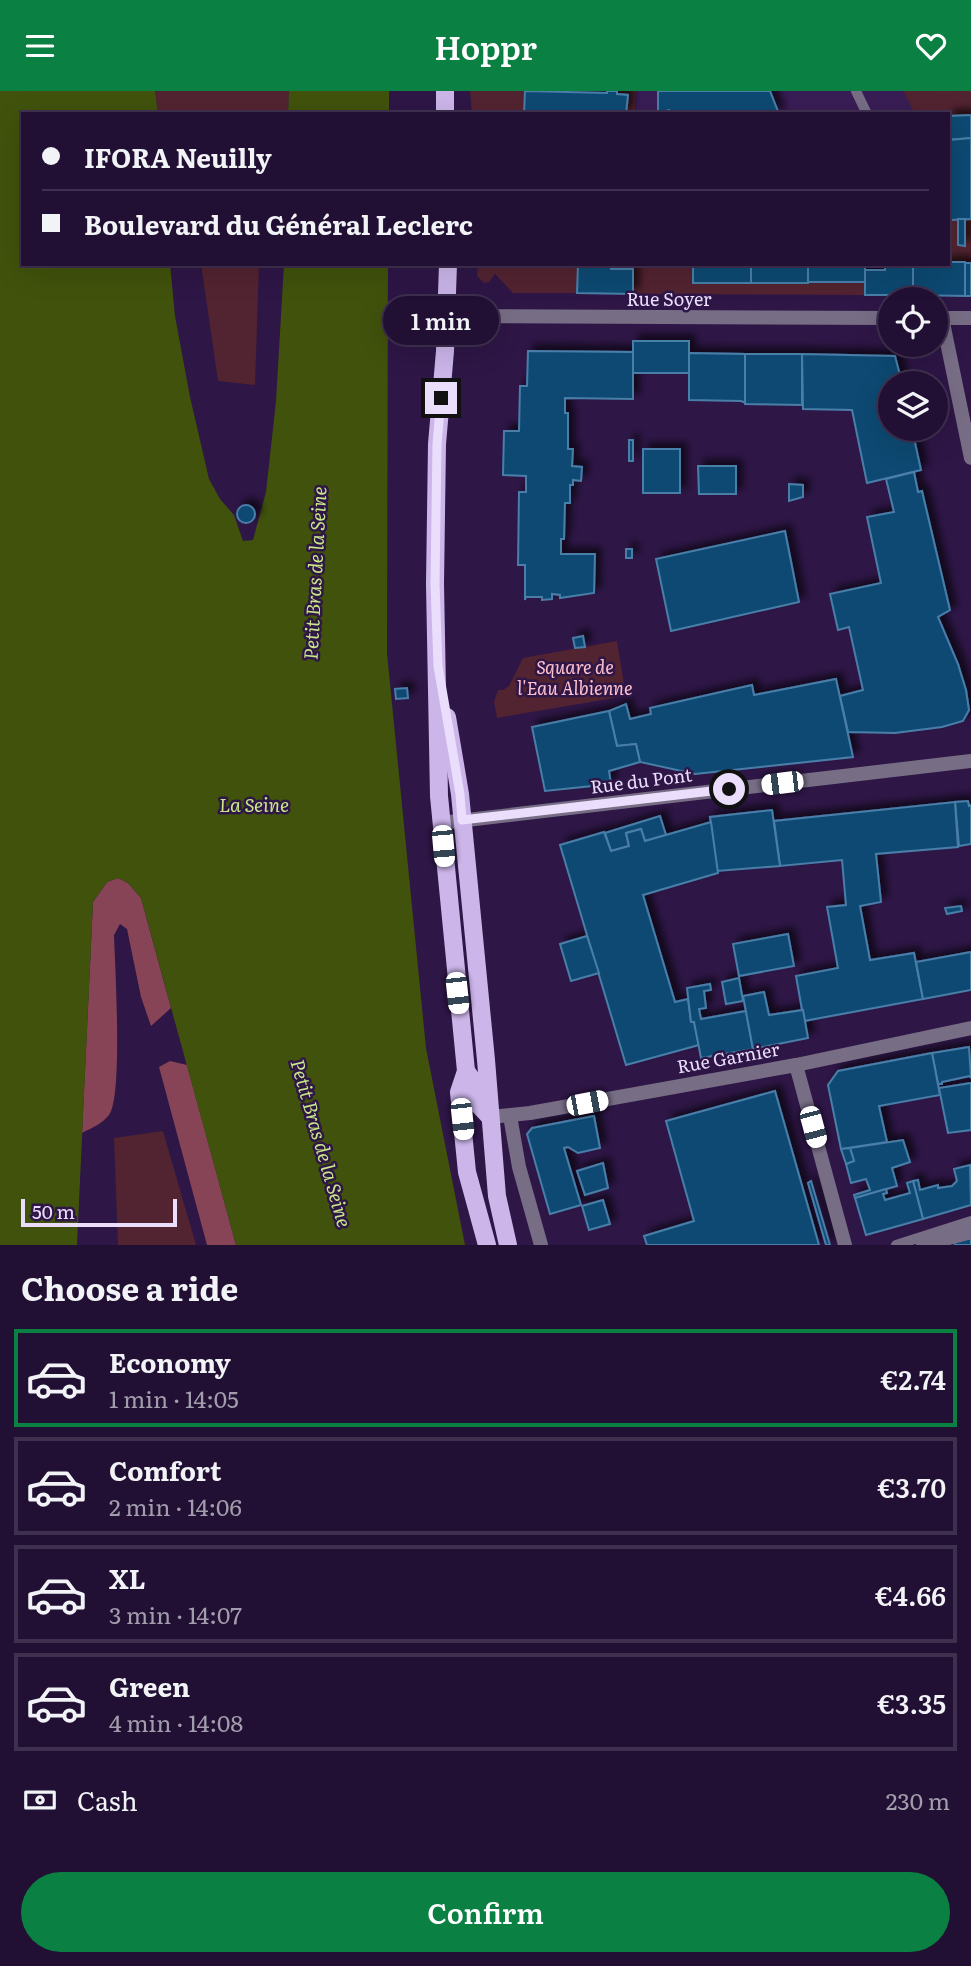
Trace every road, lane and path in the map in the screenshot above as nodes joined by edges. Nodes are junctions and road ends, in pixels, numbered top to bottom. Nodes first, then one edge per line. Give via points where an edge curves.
1 (444, 91) edge
2 (856, 91) edge
3 (445, 112) edge
4 (866, 112) edge
5 (448, 266) edge
6 (446, 316) junction
7 (878, 318) edge
8 (948, 318) edge
9 (971, 318) edge
10 (948, 357) edge
11 (971, 458) edge
12 (438, 666) junction
13 (971, 761) edge
14 (462, 820) junction
15 (440, 823) junction
16 (971, 1028) edge
17 (796, 1065) junction
18 (466, 1071) junction
19 (490, 1117) junction
20 (510, 1117) junction
21 (971, 1221) edge
22 (971, 1232) edge
23 (487, 1245) edge
24 (508, 1245) edge
25 (541, 1245) edge
26 (845, 1245) edge
27 (896, 1245) edge
28 (923, 1245) edge

1 - 3 main road
2 - 4 lane
5 - 6 main road
6 - 7 street, Rue Soyer
6 - 12 main road via 437,444
8 - 9 street
10 - 11 street
12 - 14 main road
12 - 15 main road
13 - 14 street, Rue du Pont
14 - 15 street, Rue du Pont
14 - 19 main road
15 - 18 main road
16 - 17 street, Rue Garnier
17 - 20 street, Rue Garnier
17 - 26 street
18 - 19 main road via 474,1082 475,1101
18 - 23 main road via 459,1092 467,1172
19 - 20 street, Rue Garnier
19 - 24 main road via 497,1196
20 - 25 street
21 - 27 lane
22 - 28 street

